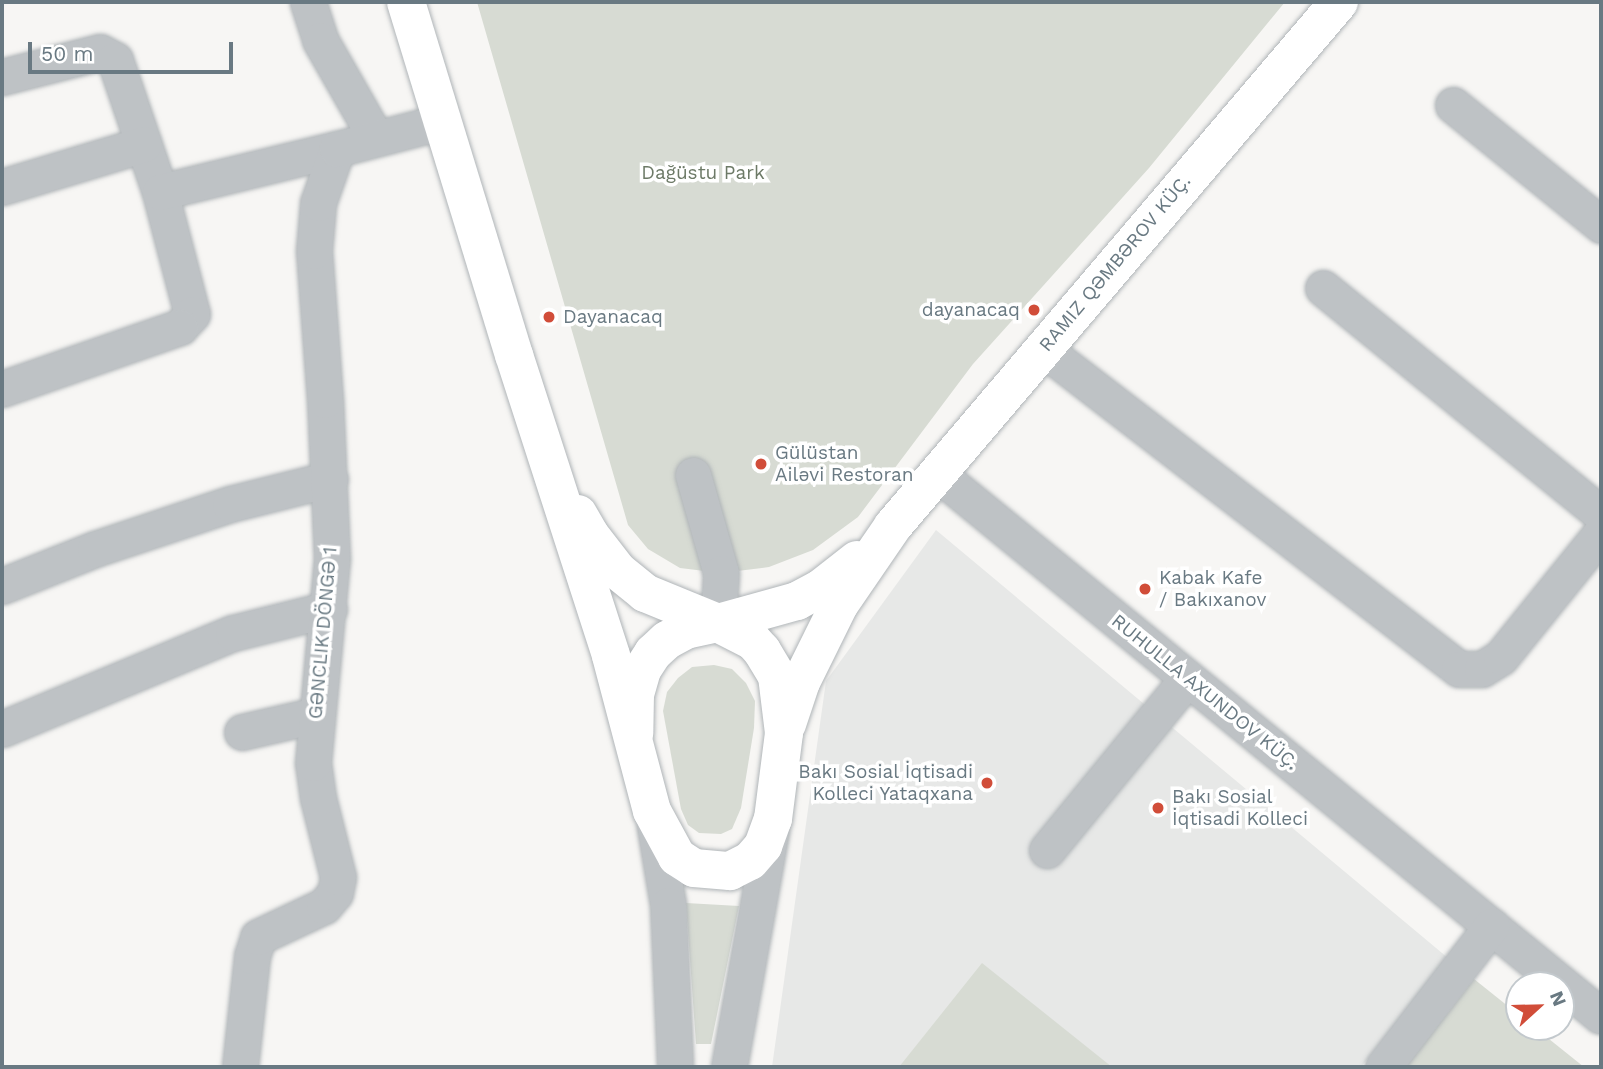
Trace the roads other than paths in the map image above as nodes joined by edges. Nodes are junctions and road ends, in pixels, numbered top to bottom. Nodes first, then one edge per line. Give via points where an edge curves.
1 (308, 2) edge
2 (406, 2) edge
3 (1339, 2) edge
4 (2, 77) edge
5 (1452, 104) dead end
6 (441, 122) junction
7 (376, 138) junction
8 (144, 144) junction
9 (338, 149) junction
10 (2, 187) edge
11 (160, 192) junction
12 (1601, 225) edge
13 (1323, 288) dead end
14 (1042, 348) junction
15 (2, 388) edge
16 (539, 433) junction
17 (938, 474) junction
18 (693, 475) dead end
19 (330, 479) junction
20 (1601, 514) edge
21 (893, 526) junction
22 (1601, 533) edge
23 (2, 586) edge
24 (329, 609) junction
25 (718, 623) junction
26 (1188, 678) junction
27 (316, 715) junction
28 (2, 729) edge
29 (242, 732) dead end
30 (634, 733) junction
31 (784, 733) junction
32 (652, 811) junction
33 (773, 820) junction
34 (1047, 850) dead end
35 (1491, 926) junction
36 (1600, 1011) edge
37 (240, 1067) edge
38 (675, 1067) edge
39 (729, 1067) edge
40 (1383, 1067) edge

1 - 7 street via 320,40
2 - 6 main road
3 - 14 main road, RAMIZ QƏMBƏROV KÜÇ.
4 - 8 street via 100,52 115,60
5 - 12 street
6 - 7 street
6 - 16 main road
7 - 9 street
8 - 10 street
8 - 11 street
9 - 11 street
9 - 19 street, GƏNCLIK DÖNGƏ 1 via 317,203 314,251
11 - 15 street via 192,313 180,327
13 - 20 street
14 - 17 main road, RAMIZ QƏMBƏROV KÜÇ.
14 - 22 street via 1459,669 1482,669 1501,657
16 - 25 main road via 590,535 618,570 645,593
16 - 30 main road
17 - 21 main road, RAMIZ QƏMBƏROV KÜÇ.
17 - 26 street, RUHULLA AXUNDOV KÜÇ.
18 - 25 street via 720,573
19 - 23 street via 230,504
19 - 24 street, GƏNCLIK DÖNGƏ 1
21 - 25 main road via 820,589 777,608
21 - 31 main road via 818,645
24 - 27 street, GƏNCLIK DÖNGƏ 1
24 - 28 street via 233,632
25 - 30 main road via 686,630 653,653 635,694
25 - 31 main road via 752,641 772,664 782,696
26 - 34 street
26 - 35 street, RUHULLA AXUNDOV KÜÇ.
27 - 29 street
27 - 37 street, GƏNCLIK DÖNGƏ 1 via 313,763 338,877 335,893 317,910 258,937
30 - 32 main road
31 - 33 main road
32 - 33 main road via 677,857 709,871 730,871 750,861 763,846
32 - 38 street via 667,905
33 - 39 street
35 - 36 street, RUHULLA AXUNDOV KÜÇ.
35 - 40 street

